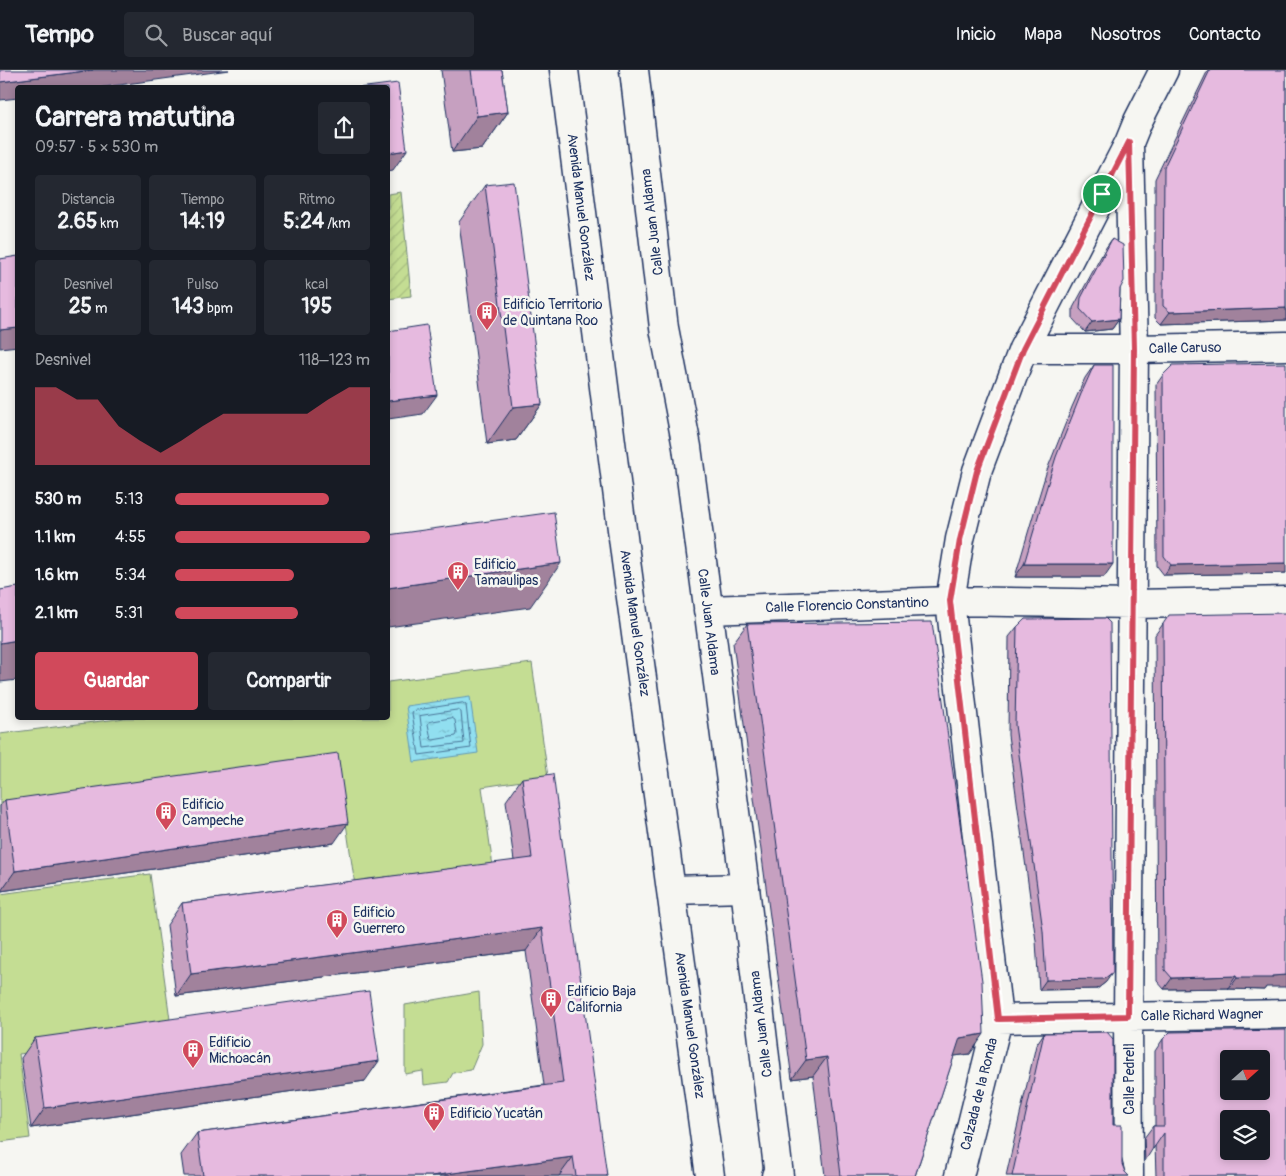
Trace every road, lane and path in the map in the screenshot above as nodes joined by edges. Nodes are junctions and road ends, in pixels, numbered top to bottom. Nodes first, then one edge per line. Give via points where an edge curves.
1 (564, 70) edge
2 (634, 70) edge
3 (1164, 70) edge
4 (1129, 142) junction
5 (1286, 346) edge
6 (1023, 349) junction
7 (1134, 349) junction
8 (950, 601) junction
9 (1286, 601) edge
10 (1132, 604) junction
11 (708, 610) junction
12 (745, 888) junction
13 (672, 890) junction
14 (1286, 1014) edge
15 (1128, 1016) junction
16 (998, 1019) junction
17 (778, 1174) edge
18 (710, 1176) edge
19 (959, 1176) edge
20 (1129, 1176) edge

1 - 13 street, Avenida Manuel González via 626,561
2 - 11 street, Calle Juan Aldama via 664,328 687,447
3 - 4 street, Calzada de la Ronda
4 - 6 street, Calzada de la Ronda
4 - 7 street, Calle Pedrell
5 - 7 street, Calle Caruso
6 - 7 street, Calle Caruso
6 - 8 street, Calzada de la Ronda via 977,471 960,540
7 - 10 street, Calle Pedrell
8 - 10 street, Calle Florencio Constantino
8 - 11 street, Calle Florencio Constantino
8 - 16 street, Calzada de la Ronda
9 - 10 street, Calle Florencio Constantino
10 - 15 street, Calle Pedrell
11 - 12 street, Calle Juan Aldama
12 - 13 street
12 - 17 street, Calle Juan Aldama
13 - 18 street, Avenida Manuel González
14 - 15 street, Calle Richard Wagner
15 - 16 street, Calle Richard Wagner
15 - 20 street, Calle Pedrell
16 - 19 street, Calzada de la Ronda

